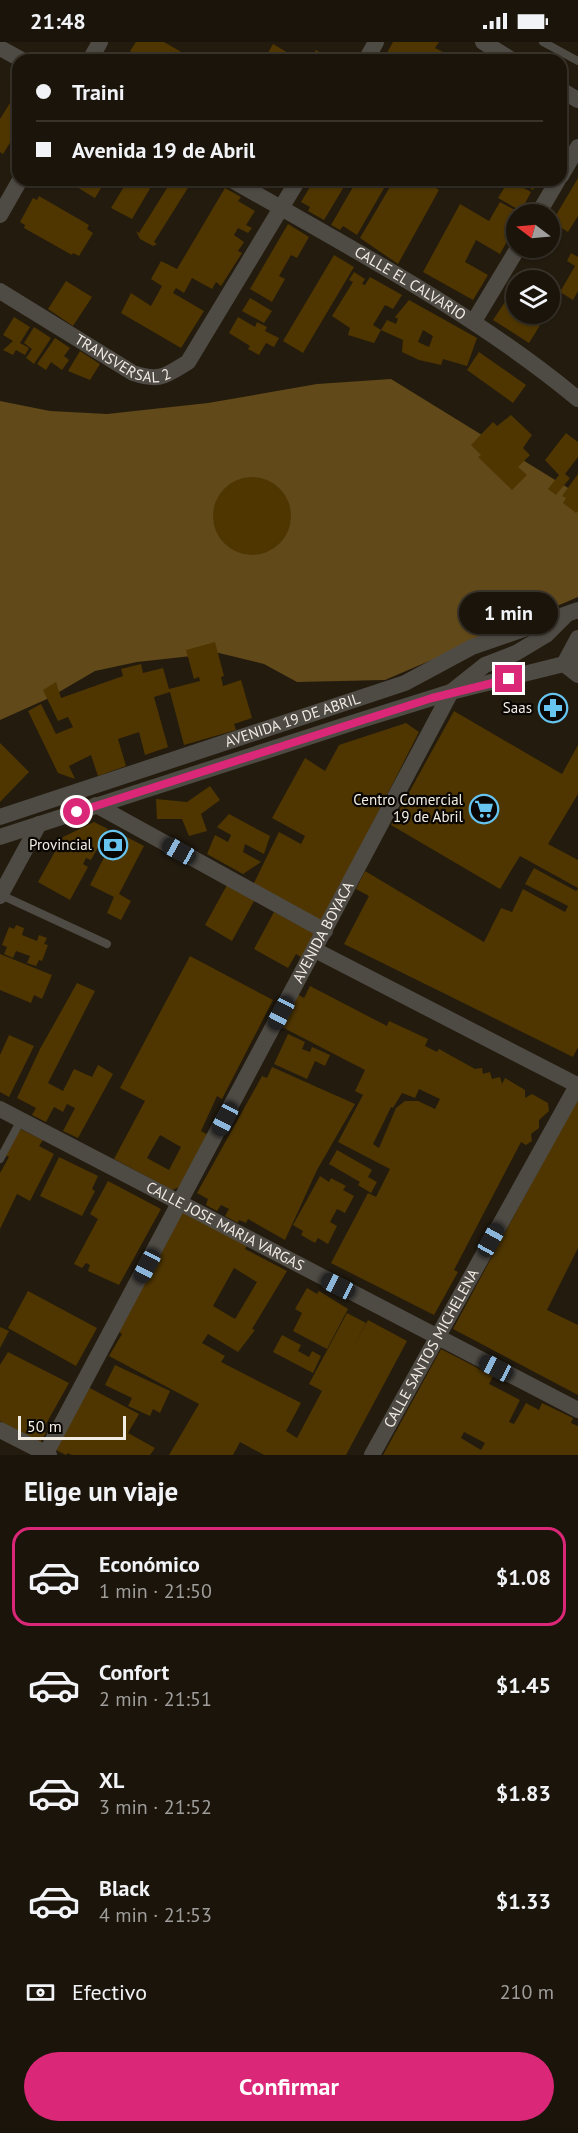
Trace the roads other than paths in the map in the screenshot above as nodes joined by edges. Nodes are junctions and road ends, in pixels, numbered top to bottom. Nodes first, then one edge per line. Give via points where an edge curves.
1 (483, 42) edge
2 (543, 42) edge
3 (502, 54) edge
4 (564, 54) edge
5 (578, 147) edge
6 (567, 166) edge
7 (17, 186) edge
8 (243, 186) edge
9 (295, 186) edge
10 (554, 186) edge
11 (544, 204) edge
12 (282, 208) junction
13 (0, 215) edge
14 (512, 258) edge
15 (0, 291) edge
16 (474, 321) junction
17 (578, 399) edge
18 (572, 613) edge
19 (578, 638) edge
20 (571, 661) edge
21 (578, 675) edge
22 (451, 692) junction
23 (96, 805) junction
24 (0, 817) edge
25 (39, 824) junction
26 (0, 837) edge
27 (0, 895) edge
28 (325, 931) junction
29 (107, 944) dead end
30 (315, 950) junction
31 (578, 1085) edge
32 (0, 1109) edge
33 (21, 1120) junction
34 (0, 1159) edge
35 (180, 1203) junction
36 (437, 1337) junction
37 (577, 1408) edge
38 (0, 1430) edge
39 (47, 1454) edge
40 (372, 1455) edge

1 - 3 street
2 - 4 lane
5 - 6 street
7 - 13 street
8 - 12 street, CALLE EL CALVARIO
9 - 12 street, TRANSVERSAL 2
10 - 11 street
12 - 15 street, TRANSVERSAL 2 via 188,362 162,378 133,373
12 - 16 street, CALLE EL CALVARIO
14 - 16 street
16 - 17 street, CALLE EL CALVARIO
18 - 22 street, AVENIDA BOYACA via 546,635 485,665
18 - 24 street, AVENIDA 19 DE ABRIL via 472,647 405,683
19 - 20 street
20 - 21 street
20 - 22 street, AVENIDA 19 DE ABRIL
22 - 23 street, AVENIDA 19 DE ABRIL
22 - 28 street, AVENIDA BOYACA
23 - 25 street, AVENIDA 19 DE ABRIL
23 - 28 street
25 - 26 street, AVENIDA 19 DE ABRIL
25 - 27 street
27 - 29 lane
28 - 30 street, AVENIDA BOYACA
30 - 31 street
30 - 35 street, AVENIDA BOYACA
31 - 36 street, CALLE SANTOS MICHELENA
32 - 33 street, CALLE JOSE MARIA VARGAS
33 - 34 lane
33 - 35 street, CALLE JOSE MARIA VARGAS
35 - 36 street, CALLE JOSE MARIA VARGAS
35 - 39 street, AVENIDA BOYACA
36 - 37 street, CALLE JOSE MARIA VARGAS
36 - 40 street, CALLE SANTOS MICHELENA
38 - 39 street

